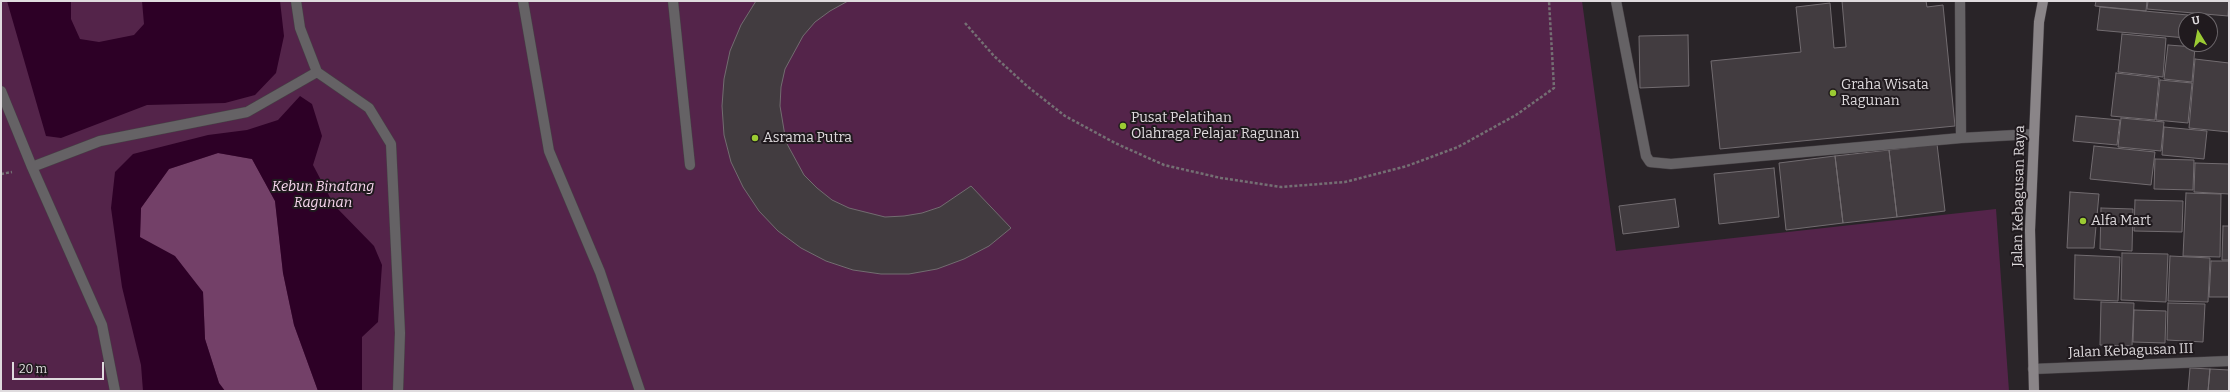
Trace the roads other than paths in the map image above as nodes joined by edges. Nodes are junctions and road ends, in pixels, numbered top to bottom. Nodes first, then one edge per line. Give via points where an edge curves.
1 (296, 1) edge
2 (523, 1) edge
3 (673, 1) edge
4 (1616, 1) edge
5 (1960, 1) edge
6 (2042, 1) edge
7 (318, 72) junction
8 (1, 91) edge
9 (2034, 134) junction
10 (1961, 138) junction
11 (690, 166) dead end
12 (32, 167) junction
13 (2229, 361) edge
14 (2033, 369) junction
15 (115, 391) edge
16 (398, 391) edge
17 (640, 391) edge
18 (2034, 391) edge

1 - 7 street via 300,28
2 - 17 street via 549,151 600,272
3 - 11 street
4 - 10 street via 1646,156 1650,162 1670,164
5 - 10 street
6 - 9 main road, Jalan Kebagusan Raya
7 - 12 street via 247,112 100,141
7 - 16 street via 369,108 391,144 400,333
8 - 12 street
9 - 10 street
9 - 14 main road, Jalan Kebagusan Raya via 2030,230
12 - 15 street via 102,325
13 - 14 street, Jalan Kebagusan III
14 - 18 main road, Jalan Kebagusan Raya

